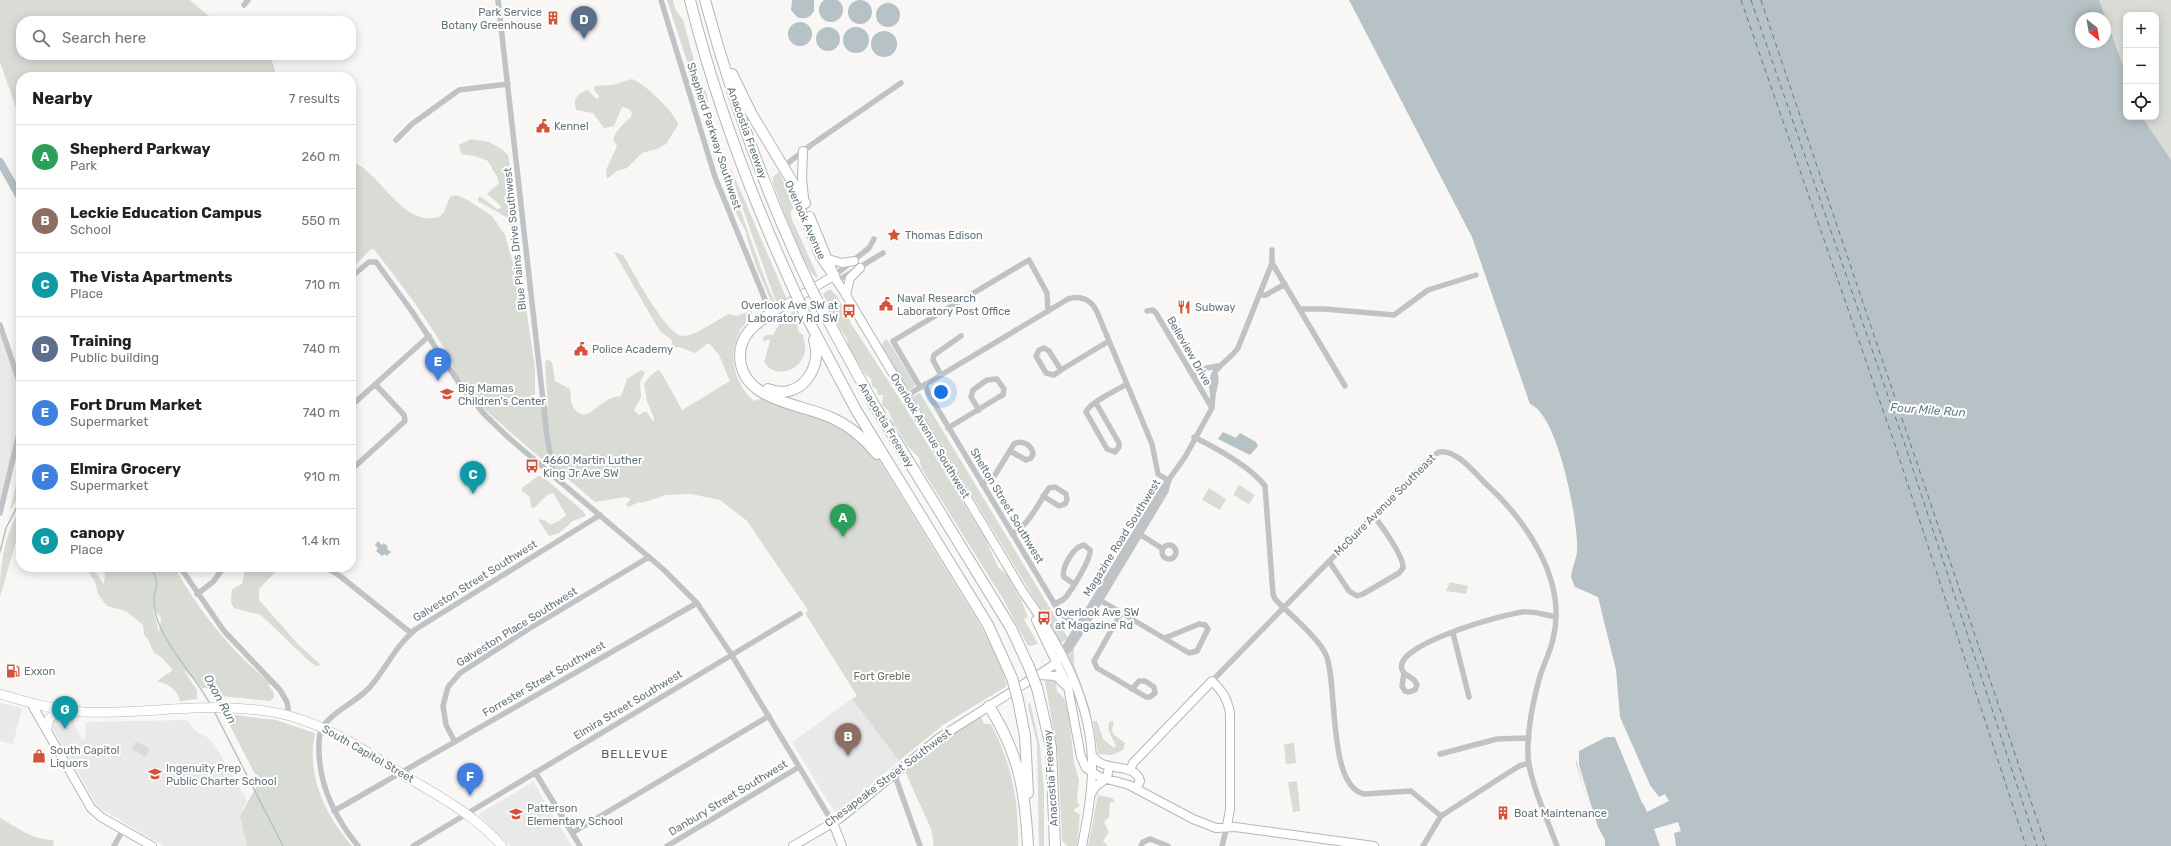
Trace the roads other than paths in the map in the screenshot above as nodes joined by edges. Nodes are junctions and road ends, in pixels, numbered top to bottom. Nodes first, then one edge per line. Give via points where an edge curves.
1 (498, 0) edge
2 (661, 0) edge
3 (683, 0) edge
4 (690, 0) edge
5 (704, 0) edge
6 (708, 0) edge
7 (710, 74) junction
8 (901, 83) dead end
9 (508, 84) junction
10 (396, 140) dead end
11 (803, 151) junction
12 (783, 167) junction
13 (805, 203) junction
14 (874, 239) dead end
15 (1272, 250) dead end
16 (883, 253) dead end
17 (828, 259) junction
18 (854, 261) junction
19 (1272, 263) junction
20 (860, 268) junction
21 (356, 273) edge
22 (1476, 276) dead end
23 (835, 278) junction
24 (1285, 284) junction
25 (846, 295) junction
26 (1260, 295) junction
27 (1300, 309) junction
28 (802, 311) junction
29 (1048, 311) junction
30 (1147, 311) dead end
31 (772, 317) junction
32 (0, 326) edge
33 (429, 336) junction
34 (961, 336) dead end
35 (1109, 341) junction
36 (1218, 366) junction
37 (1061, 370) junction
38 (16, 372) edge
39 (941, 375) junction
40 (1193, 376) junction
41 (375, 384) junction
42 (1127, 384) junction
43 (923, 386) junction
44 (1345, 386) dead end
45 (906, 396) junction
46 (356, 401) edge
47 (1096, 403) junction
48 (1212, 408) junction
49 (979, 410) junction
50 (948, 428) junction
51 (1194, 437) junction
52 (16, 446) edge
53 (1010, 451) dead end
54 (356, 465) edge
55 (554, 476) junction
56 (1169, 481) junction
57 (982, 484) junction
58 (1043, 496) dead end
59 (0, 512) edge
60 (600, 515) junction
61 (1373, 516) junction
62 (1012, 534) junction
63 (1138, 534) junction
64 (935, 538) junction
65 (1163, 549) dead end
66 (649, 557) junction
67 (1329, 561) junction
68 (183, 572) edge
69 (220, 572) edge
70 (333, 572) edge
71 (1074, 584) junction
72 (197, 594) junction
73 (1098, 599) junction
74 (697, 603) junction
75 (1054, 604) junction
76 (1283, 608) junction
77 (1121, 613) junction
78 (800, 614) dead end
79 (1556, 617) junction
80 (1081, 627) junction
81 (411, 632) junction
82 (1453, 633) junction
83 (1165, 638) junction
84 (731, 654) junction
85 (1060, 659) junction
86 (1404, 673) dead end
87 (1038, 675) junction
88 (1212, 681) junction
89 (1132, 689) dead end
90 (1070, 692) junction
91 (0, 694) edge
92 (1469, 697) dead end
93 (31, 703) junction
94 (989, 706) junction
95 (59, 709) junction
96 (290, 716) junction
97 (768, 716) junction
98 (322, 727) junction
99 (47, 728) junction
100 (1530, 738) junction
101 (455, 742) junction
102 (1092, 754) junction
103 (1440, 754) dead end
104 (1529, 763) junction
105 (1109, 766) junction
106 (799, 767) junction
107 (1130, 770) junction
108 (535, 772) junction
109 (401, 773) junction
110 (894, 773) junction
111 (1092, 773) junction
112 (1107, 778) junction
113 (1136, 789) junction
114 (1090, 795) junction
115 (334, 811) junction
116 (466, 814) junction
117 (1441, 816) junction
118 (833, 823) junction
119 (1226, 826) junction
120 (123, 830) junction
121 (572, 833) junction
122 (422, 844) edge
123 (114, 846) edge
124 (152, 846) edge
125 (358, 846) edge
126 (413, 846) edge
127 (502, 846) edge
128 (580, 846) edge
129 (667, 846) edge
130 (793, 846) edge
131 (842, 846) edge
132 (920, 846) edge
133 (1028, 846) edge
134 (1055, 846) edge
135 (1082, 846) edge
136 (1140, 846) edge
137 (1168, 846) edge
138 (1222, 846) edge
139 (1374, 846) edge
140 (1422, 846) edge
141 (1557, 846) edge

1 - 9 street, Blue Plains Drive Southwest
2 - 31 street, Shepherd Parkway Southwest via 715,177
3 - 7 highway via 698,49
4 - 7 highway, Anacostia Freeway
5 - 134 highway, Anacostia Freeway, bridge via 749,142 808,282 873,403 1011,628 1029,667 1037,688 1051,747
6 - 12 highway via 722,48 736,82
7 - 28 highway, Anacostia Freeway, bridge via 766,229
8 - 11 street
9 - 10 street via 459,90 412,124
9 - 55 street, Blue Plains Drive Southwest via 545,417
11 - 12 street
11 - 13 street, Overlook Avenue via 802,182
12 - 13 highway
12 - 23 street, Overlook Avenue via 818,252
13 - 17 street, Overlook Avenue
14 - 18 street
15 - 19 street
16 - 20 street
17 - 18 street via 842,263
17 - 23 street, Overlook Avenue
18 - 23 street
19 - 24 street
19 - 26 street
20 - 23 street
20 - 25 street via 850,278
21 - 33 street via 369,262 376,262
22 - 27 street via 1428,290 1394,315
23 - 25 street, Overlook Avenue Southwest
23 - 31 street
24 - 26 street via 1266,295
24 - 27 street
25 - 45 street, Overlook Avenue Southwest
26 - 36 street via 1238,348
27 - 44 street
28 - 31 highway via 815,343 816,364 805,383 788,391 774,391 762,386 753,379 746,363 746,350 750,338
28 - 64 highway, Anacostia Freeway via 856,410
29 - 35 street via 1071,298 1088,300 1096,310
29 - 39 street
29 - 43 street, Shelton Street Southwest via 1047,293 1029,260 893,341
30 - 40 street, Belleview Drive via 1153,310 1156,313
31 - 64 highway via 750,329 742,344 741,363 748,381 761,392 823,414 856,433 880,458 915,513
32 - 38 street
33 - 41 street
33 - 55 street via 459,383 480,409 506,436
34 - 39 street via 934,355 933,360
35 - 37 street
35 - 42 street
36 - 40 street via 1207,368
36 - 48 street via 1211,385
37 - 37 street via 1048,349 1037,352 1037,358 1046,373 1052,375
39 - 43 street
40 - 48 street, Belleview Drive
41 - 46 street
41 - 54 street via 404,415 405,420
42 - 47 street
42 - 56 street via 1152,444 1158,474
43 - 45 street
43 - 50 street, Shelton Street Southwest
45 - 85 street, Overlook Avenue Southwest
47 - 47 street via 1088,407 1086,414 1107,449 1115,452 1119,443
48 - 51 street, Magazine Road Southwest
49 - 49 street via 971,397 973,390 987,380 997,380 1004,389 1003,395
49 - 50 street
50 - 57 street, Shelton Street Southwest
51 - 56 street, Magazine Road Southwest
51 - 76 street via 1249,471 1265,486 1273,594
52 - 59 street
53 - 57 street via 994,476
55 - 60 street
56 - 63 street, Magazine Road Southwest via 1166,491
57 - 62 street, Shelton Street Southwest
58 - 62 street via 1025,526
60 - 66 street
60 - 81 street, Galveston Street Southwest
61 - 67 street, McGuire Avenue Southeast
61 - 67 street via 1402,561 1403,568 1399,573 1357,596 1349,591
61 - 79 street, McGuire Avenue Southeast via 1433,455 1441,451 1450,453 1500,497 1529,534 1549,575
62 - 75 street, Shelton Street Southwest
63 - 65 street
63 - 73 street, Magazine Road Southwest
64 - 133 highway, Anacostia Freeway, bridge via 990,628 1012,678 1024,727 1028,764
66 - 74 street
66 - 101 street, Galveston Place Southwest via 460,673 448,687 444,704 444,721
67 - 76 street, McGuire Avenue Southeast
68 - 72 street
69 - 72 street via 213,582
70 - 81 street
71 - 71 street via 1064,577 1063,571 1076,548 1084,545 1090,550 1091,557
71 - 75 street via 1065,598
72 - 96 street via 230,638 280,690 287,702
73 - 77 street
73 - 80 street, Magazine Road Southwest
74 - 84 street
74 - 101 street, Forrester Street Southwest
75 - 80 street, Shelton Street Southwest via 1061,615
76 - 88 street, McGuire Avenue Southeast
76 - 117 street via 1318,642 1326,655 1336,738 1352,786 1364,794 1411,792
77 - 83 street
77 - 89 street via 1094,661 1097,668
78 - 84 street, Elmira Street Southwest
79 - 82 street via 1521,613 1481,621
79 - 100 street, McGuire Avenue Southeast via 1550,649 1538,685
80 - 85 street, Magazine Road Southwest via 1070,650
81 - 98 street, Galveston Street Southwest via 368,688 333,715
82 - 86 street via 1409,653 1402,664
82 - 92 street
83 - 83 street via 1199,624 1205,625 1208,629 1194,653
84 - 97 street
84 - 108 street, Elmira Street Southwest
85 - 87 street, Chesapeake Street Southwest
85 - 90 street, Overlook Avenue Southwest
85 - 102 street, Overlook Avenue Southwest via 1085,711
87 - 90 street via 1056,676
87 - 94 street, Chesapeake Street Southwest
88 - 107 street, McGuire Avenue Southeast via 1133,763
88 - 119 street via 1228,700 1230,713 1230,809
90 - 111 street, Overlook Avenue Southwest via 1081,757 1085,767
91 - 93 main road, South Capitol Street
93 - 95 main road, South Capitol Street
93 - 99 street
94 - 110 street, Chesapeake Street Southwest via 939,738
94 - 133 highway via 1007,737 1017,762
95 - 96 main road, South Capitol Street via 82,712 224,708
95 - 99 main road via 49,720
96 - 98 main road, South Capitol Street
97 - 106 street
97 - 121 street
98 - 109 main road, South Capitol Street
98 - 115 street via 319,737 320,761 325,787
99 - 120 street via 90,806 99,816
100 - 103 street via 1497,739
100 - 104 street, McGuire Avenue Southeast
101 - 109 street, Forrester Street Southwest
102 - 105 street via 1099,763
102 - 111 street, Overlook Avenue Southwest
104 - 117 street via 1519,766
104 - 141 street, McGuire Avenue Southeast
105 - 107 street
105 - 112 street
106 - 118 street
106 - 129 street, Danbury Street Southwest
107 - 113 street via 1139,777
108 - 116 street, Elmira Street Southwest
108 - 121 street
109 - 115 street, Forrester Street Southwest
109 - 116 main road, South Capitol Street
110 - 118 street, Chesapeake Street Southwest
110 - 132 street
111 - 112 street
111 - 114 street, Overlook Avenue Southwest
112 - 113 street
112 - 114 street via 1096,786
113 - 119 street via 1193,819 1216,828
114 - 135 street, Overlook Avenue Southwest
115 - 125 street
116 - 122 street, Elmira Street Southwest
116 - 127 main road, South Capitol Street
117 - 140 street
118 - 130 street, Chesapeake Street Southwest
118 - 131 street
119 - 138 street
119 - 139 street
120 - 123 street
120 - 124 street
121 - 128 street
122 - 126 street, Elmira Street Southwest
136 - 137 street via 1150,839

